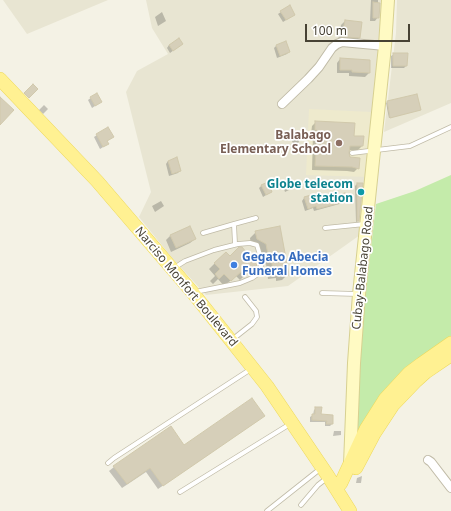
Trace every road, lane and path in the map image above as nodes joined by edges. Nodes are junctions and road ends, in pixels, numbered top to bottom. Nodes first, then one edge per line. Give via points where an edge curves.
1 (388, 0) edge
2 (386, 46) junction
3 (0, 79) edge
4 (282, 104) dead end
5 (451, 127) edge
6 (374, 150) junction
7 (352, 153) dead end
8 (256, 218) dead end
9 (234, 224) junction
10 (367, 224) junction
11 (325, 228) dead end
12 (203, 233) dead end
13 (236, 244) junction
14 (173, 270) junction
15 (193, 293) junction
16 (322, 293) dead end
17 (359, 294) junction
18 (245, 297) dead end
19 (231, 341) junction
20 (451, 343) edge
21 (451, 355) edge
22 (253, 368) junction
23 (292, 422) junction
24 (428, 460) dead end
25 (108, 463) dead end
26 (350, 464) junction
27 (325, 472) junction
28 (451, 488) edge
29 (180, 492) dead end
30 (339, 494) junction
31 (301, 505) dead end
32 (267, 511) edge
33 (350, 511) edge

1 - 2 main road, Cubay-Balabago Road
2 - 4 street via 342,42 336,44 308,80
2 - 6 main road, Cubay-Balabago Road
3 - 14 main road, Narciso Monfort Boulevard via 97,181
5 - 6 lane via 410,146
6 - 7 lane
6 - 10 main road, Cubay-Balabago Road
8 - 9 lane
9 - 12 lane
9 - 13 lane
10 - 11 lane
10 - 17 main road, Cubay-Balabago Road
13 - 14 lane via 185,261
13 - 15 lane via 257,245 262,262 259,273 240,283
14 - 15 main road, Narciso Monfort Boulevard
15 - 19 main road, Narciso Monfort Boulevard
16 - 17 lane
17 - 26 main road, Cubay-Balabago Road
18 - 19 lane via 256,311 257,317
19 - 22 main road, Narciso Monfort Boulevard
20 - 26 main road via 415,368 385,399 366,429
21 - 30 main road via 426,372 393,405
22 - 23 main road, Narciso Monfort Boulevard
22 - 25 lane
23 - 27 main road, Narciso Monfort Boulevard
23 - 29 lane
24 - 28 street
26 - 30 main road
27 - 30 main road, Narciso Monfort Boulevard
27 - 31 lane via 318,486
27 - 32 lane
30 - 33 main road, Narciso Monfort Boulevard

